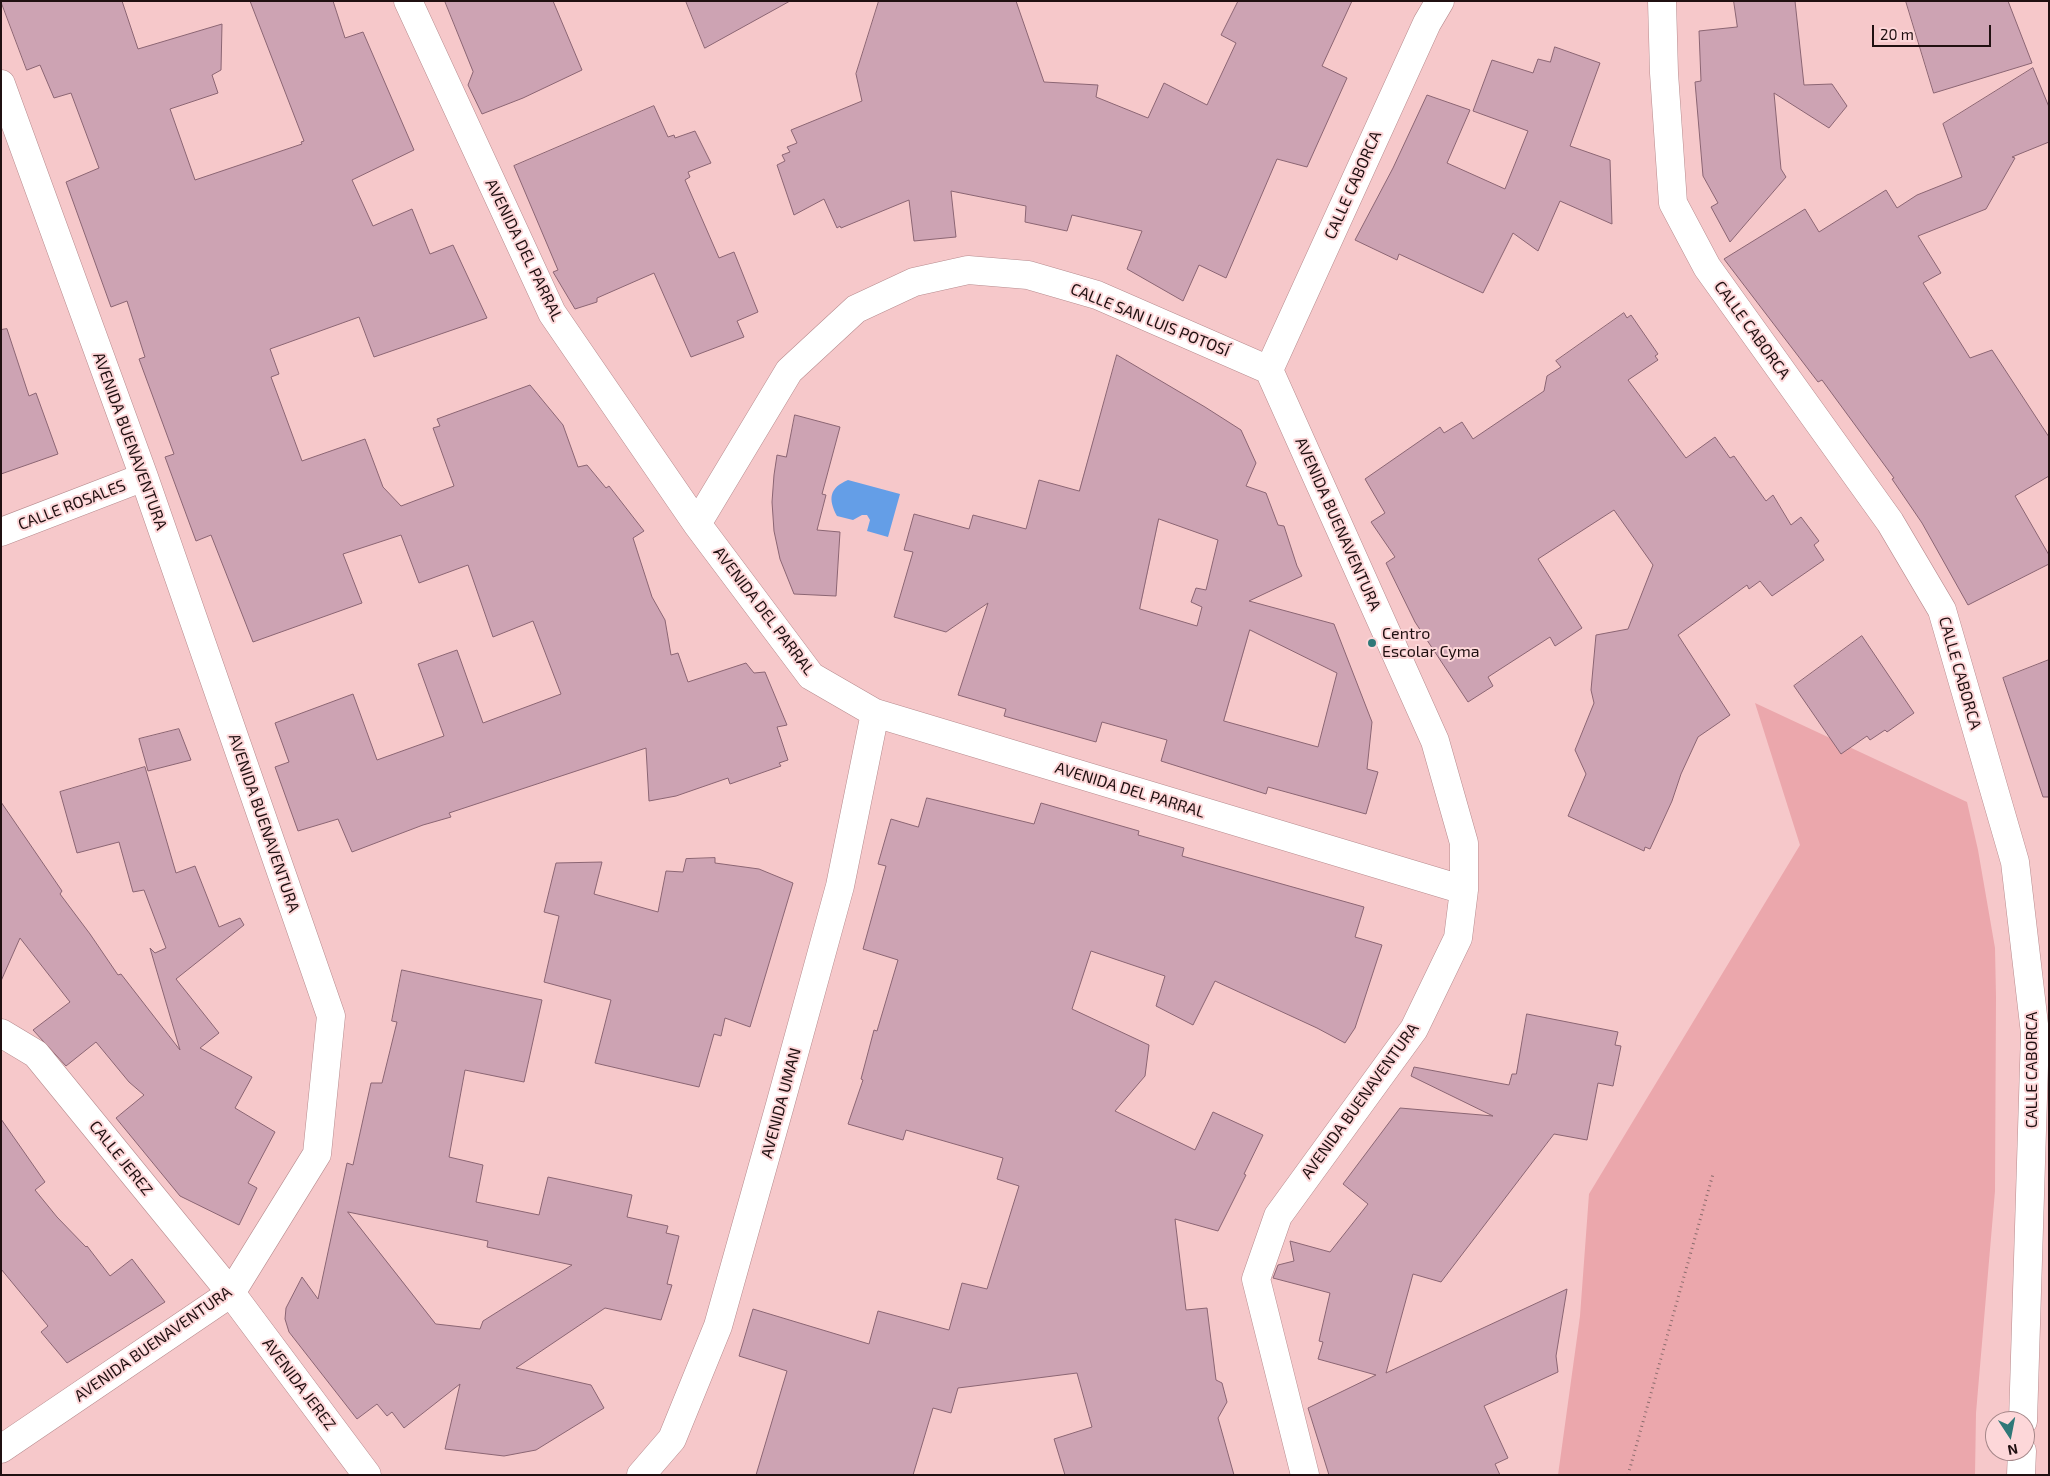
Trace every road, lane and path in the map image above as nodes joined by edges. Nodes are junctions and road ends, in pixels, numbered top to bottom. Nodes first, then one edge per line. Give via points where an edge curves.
1 (408, 1) edge
2 (1440, 1) edge
3 (1662, 1) edge
4 (1, 84) edge
5 (1269, 370) junction
6 (144, 477) junction
7 (697, 524) junction
8 (1, 532) edge
9 (876, 713) junction
10 (1464, 890) junction
11 (1, 1033) edge
12 (1713, 1174) dead end
13 (231, 1293) junction
14 (2023, 1411) edge
15 (1, 1449) edge
16 (2022, 1461) edge
17 (367, 1475) edge
18 (641, 1475) edge
19 (1305, 1475) edge
20 (1628, 1475) edge
21 (2021, 1475) edge

1 - 7 street, AVENIDA DEL PARRAL via 552,313
2 - 5 street, CALLE CABORCA via 1423,31
3 - 14 street, CALLE CABORCA via 1673,203 1707,267 1890,522 1942,610 2015,862 2035,1033
4 - 6 street, AVENIDA BUENAVENTURA
5 - 7 street, CALLE SAN LUIS POTOSÍ via 1097,295 1028,275 968,270 914,282 856,309 789,371
5 - 10 street, AVENIDA BUENAVENTURA via 1435,742 1464,843
6 - 8 street, CALLE ROSALES
6 - 13 street, AVENIDA BUENAVENTURA via 331,1016 317,1154
7 - 9 street, AVENIDA DEL PARRAL via 811,676
9 - 10 street, AVENIDA DEL PARRAL
9 - 18 street, AVENIDA UMAN via 840,886 718,1326 672,1439
10 - 19 street, AVENIDA BUENAVENTURA via 1458,938 1414,1029 1278,1216 1256,1279
11 - 13 street, CALLE JEREZ via 36,1054
12 - 20 path
13 - 15 street, AVENIDA BUENAVENTURA
13 - 17 street, AVENIDA JEREZ
16 - 21 street

